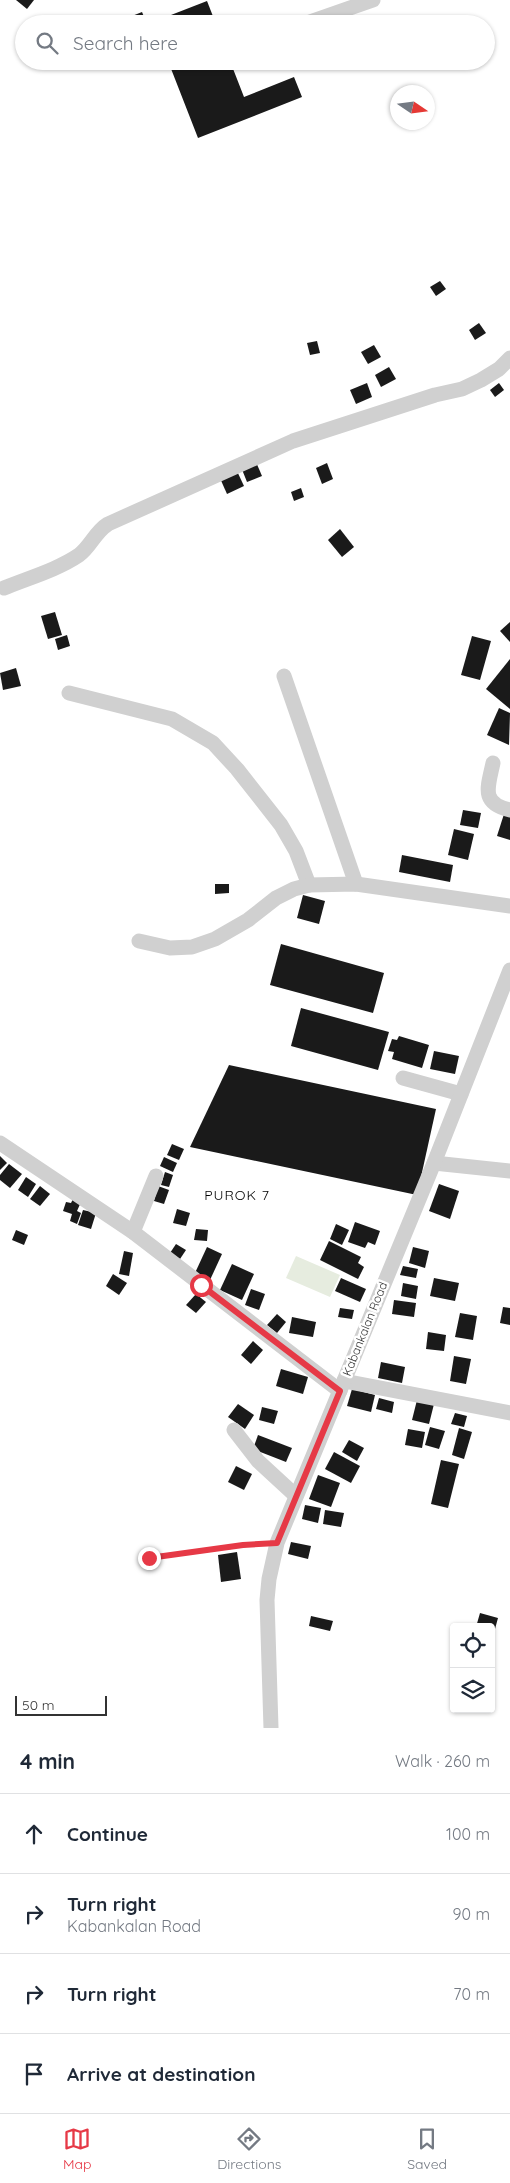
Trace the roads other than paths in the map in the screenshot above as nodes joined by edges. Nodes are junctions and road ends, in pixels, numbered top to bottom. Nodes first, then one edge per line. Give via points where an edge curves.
1 (373, 0) edge
2 (330, 15) edge
3 (510, 358) edge
4 (4, 588) dead end
5 (284, 676) dead end
6 (69, 693) dead end
7 (493, 763) dead end
8 (510, 810) edge
9 (356, 884) junction
10 (309, 885) junction
11 (510, 906) edge
12 (139, 941) dead end
13 (510, 970) edge
14 (403, 1078) dead end
15 (461, 1094) junction
16 (0, 1143) edge
17 (434, 1163) junction
18 (510, 1171) edge
19 (156, 1176) dead end
20 (133, 1232) junction
21 (342, 1386) junction
22 (510, 1414) edge
23 (234, 1430) dead end
24 (296, 1496) junction
25 (271, 1728) edge

1 - 2 street
3 - 4 street via 481,380 462,389 293,441 108,524 80,554 67,562
5 - 9 street
6 - 10 street via 172,719 213,743 281,825 296,851
7 - 8 street via 489,796 497,806
9 - 10 street
9 - 11 street
10 - 12 street via 276,898 239,925 192,948 170,948
13 - 15 street, Kabankalan Road
14 - 15 street
15 - 17 street, Kabankalan Road
16 - 20 street
17 - 18 street
17 - 21 street, Kabankalan Road
19 - 20 street
20 - 21 street
21 - 22 street
21 - 24 street, Kabankalan Road
23 - 24 street via 258,1462
24 - 25 street, Kabankalan Road via 277,1543 269,1579

